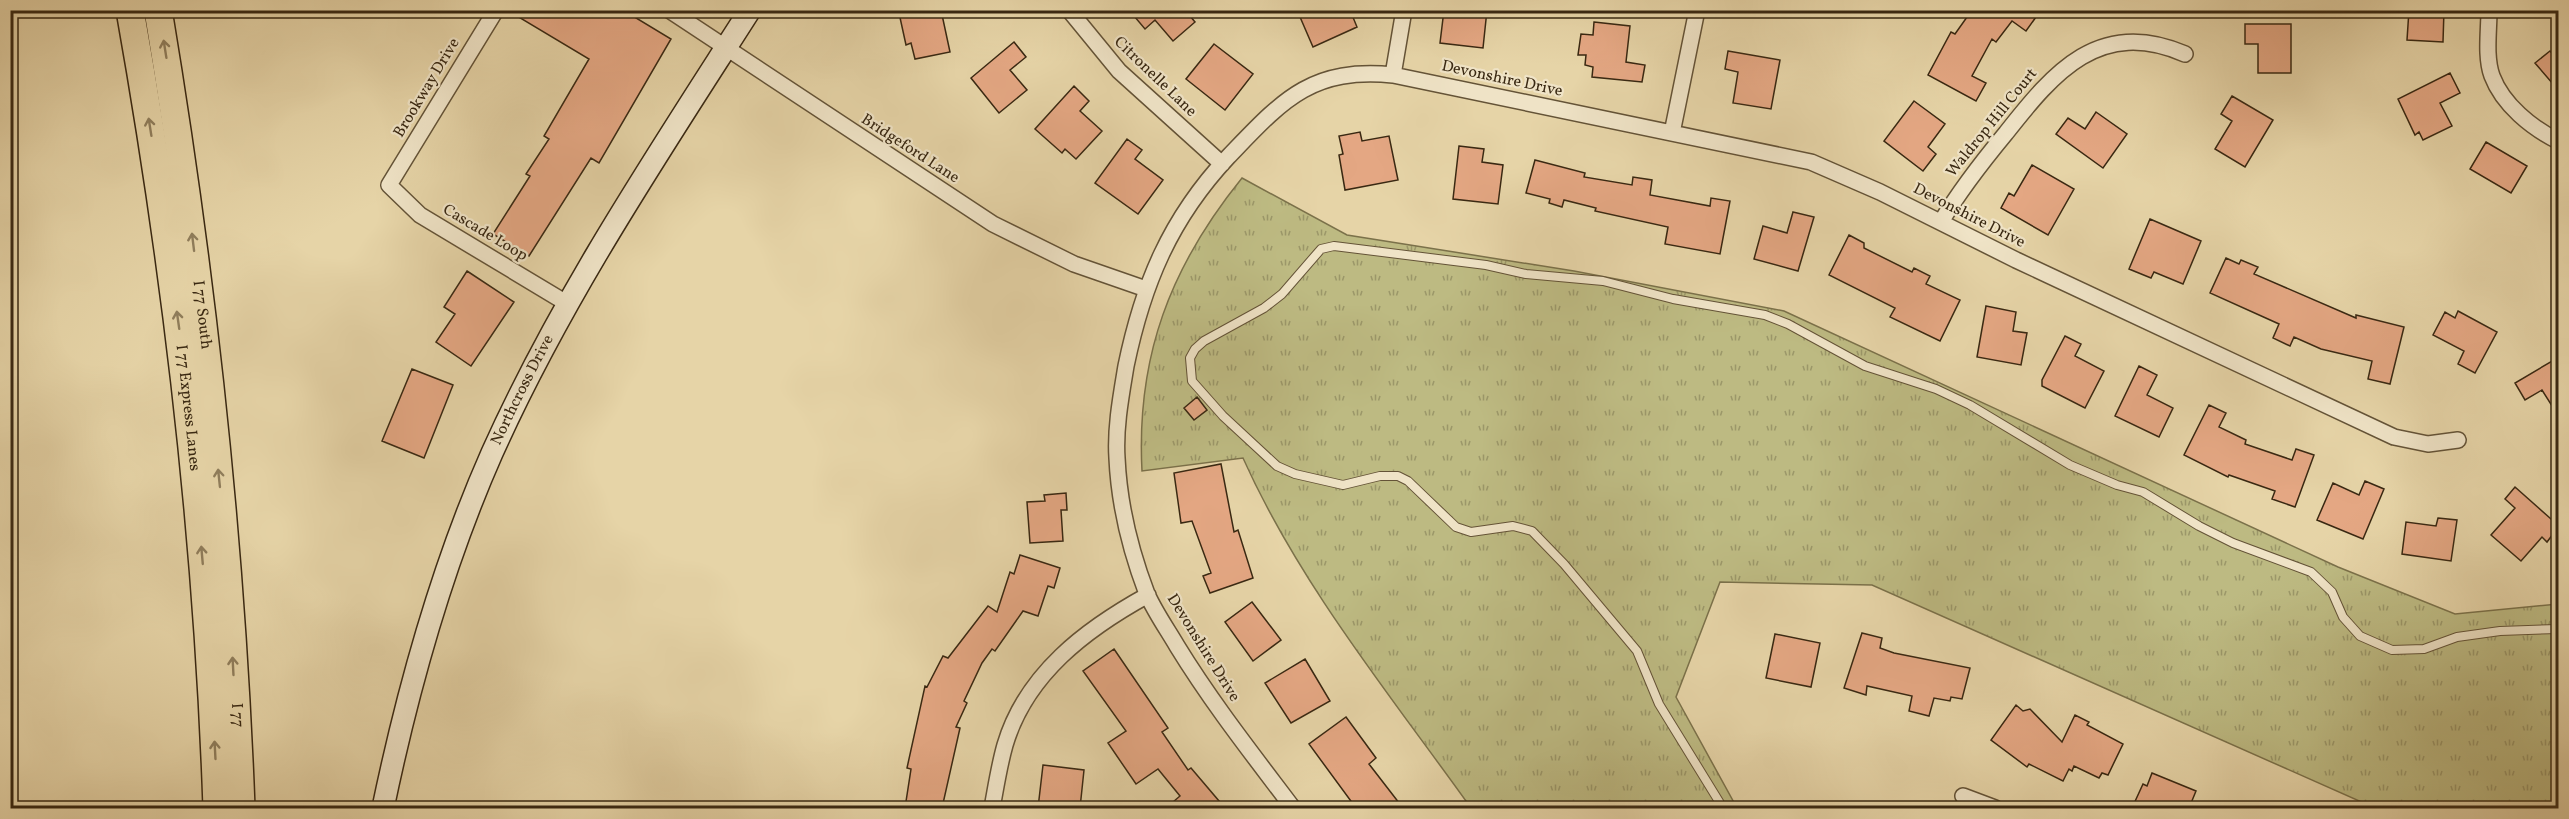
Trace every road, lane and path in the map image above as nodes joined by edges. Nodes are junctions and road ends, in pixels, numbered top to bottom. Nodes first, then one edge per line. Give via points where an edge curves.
1 (130, 10) edge
2 (158, 10) edge
3 (496, 10) edge
4 (669, 10) edge
5 (750, 10) edge
6 (1069, 10) edge
7 (1404, 10) edge
8 (1697, 10) edge
9 (2489, 10) edge
10 (726, 47) junction
11 (2185, 54) dead end
12 (1393, 75) junction
13 (1672, 133) junction
14 (2559, 141) edge
15 (1222, 164) junction
16 (389, 185) joint
17 (1941, 222) junction
18 (1146, 288) junction
19 (568, 304) junction
20 (2458, 440) dead end
21 (1148, 595) junction
22 (231, 620) joint
23 (2559, 629) edge
24 (1963, 796) dead end
25 (217, 808) edge
26 (241, 808) edge
27 (383, 808) edge
28 (992, 808) edge
29 (1293, 808) edge
30 (1723, 808) edge
31 (1995, 808) edge

25 -> 1 highway, I 77 Express Lanes / I 77 via 207,622 183,356
22 -> 2 highway, I 77 South / I 77 via 207,354
3 - 16 street, Brookway Drive
4 - 10 street, Bridgeford Lane
5 - 10 street, Northcross Drive
6 - 15 street, Citronelle Lane via 1119,71
7 - 12 street
8 - 13 street
9 - 14 street via 2492,76 2521,116
10 - 18 street, Bridgeford Lane via 993,224 1074,264
10 - 19 street, Northcross Drive
11 - 17 street, Waldrop Hill Court via 2167,47 2126,43 2100,47 2069,63 2031,101 1960,190
12 - 13 street, Devonshire Drive
12 - 15 street, Devonshire Drive via 1347,73 1304,87
13 - 17 street, Devonshire Drive via 1810,162
15 - 18 street, Devonshire Drive via 1173,230
16 - 19 street, Cascade Loop via 420,215
17 - 20 street, Devonshire Drive via 2394,437 2428,444
18 - 21 street, Devonshire Drive via 1122,390 1117,458 1124,514
19 - 27 street, Northcross Drive via 473,498 432,615
21 - 28 street via 1074,642 1030,693 1006,744
21 - 29 street, Devonshire Drive via 1197,679
26 -> 22 highway, I 77 / I 77
23 - 30 lane via 2520,628 2457,637 2413,651 2375,645 2360,636 2343,617 2332,592 2311,572 2234,543 2143,492 2070,465 1970,405 1865,366 1765,315 1673,299 1603,281 1334,246 1321,249 1282,294 1264,308 1195,349 1190,358 1192,381 1277,466 1343,485 1398,476 1456,527 1471,532 1513,526 1533,531 1637,651 1659,704
24 - 31 street

